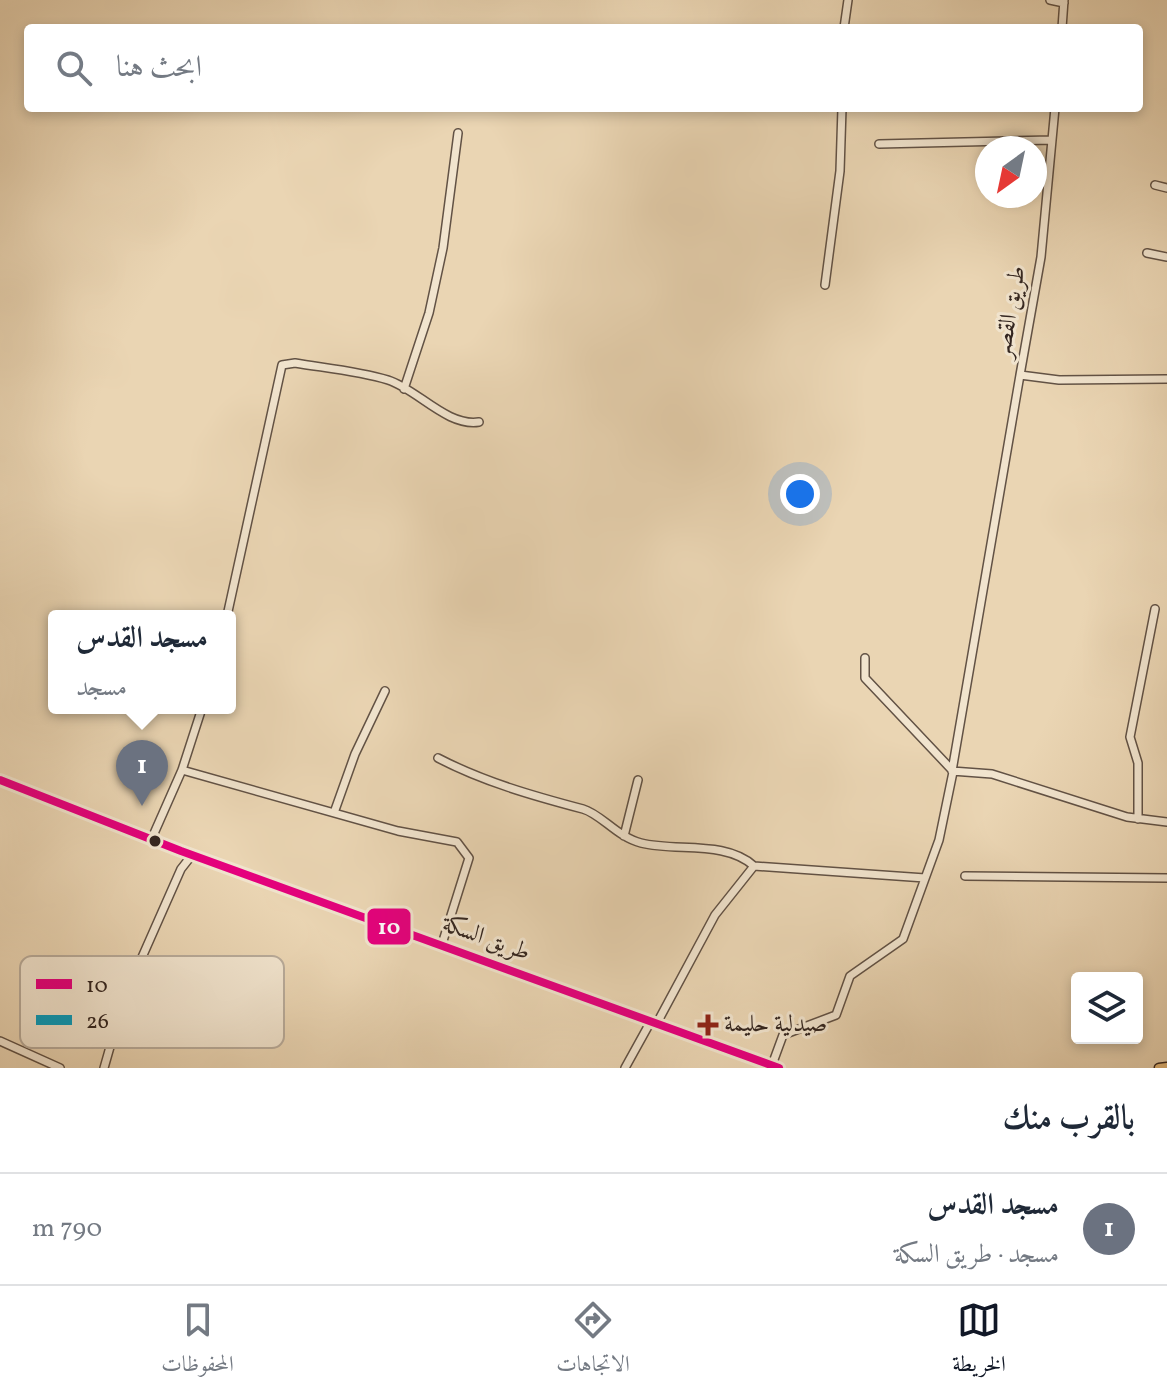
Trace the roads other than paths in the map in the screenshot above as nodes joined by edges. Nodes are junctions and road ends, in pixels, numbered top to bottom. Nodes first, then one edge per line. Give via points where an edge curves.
1 (848, 0) edge
2 (1050, 0) edge
3 (1064, 1) edge
4 (845, 24) edge
5 (1062, 24) edge
6 (842, 112) edge
7 (1055, 112) edge
8 (458, 133) dead end
9 (1052, 140) junction
10 (879, 144) dead end
11 (1155, 185) dead end
12 (1167, 188) edge
13 (1147, 253) dead end
14 (1167, 257) edge
15 (825, 285) dead end
16 (1020, 375) junction
17 (1167, 379) edge
18 (404, 389) junction
19 (479, 422) dead end
20 (1155, 609) dead end
21 (228, 610) edge
22 (865, 658) dead end
23 (385, 691) dead end
24 (200, 714) edge
25 (438, 758) dead end
26 (182, 770) junction
27 (952, 771) junction
28 (0, 780) edge
29 (638, 780) dead end
30 (335, 810) junction
31 (1138, 819) junction
32 (1167, 822) edge
33 (624, 836) junction
34 (152, 838) junction
35 (181, 851) junction
36 (192, 855) junction
37 (754, 866) junction
38 (181, 869) junction
39 (965, 876) dead end
40 (925, 878) junction
41 (1167, 878) edge
42 (442, 944) junction
43 (143, 956) edge
44 (654, 1022) junction
45 (0, 1041) edge
46 (110, 1048) edge
47 (44, 1065) edge
48 (776, 1067) edge
49 (1167, 1067) edge
50 (60, 1068) edge
51 (104, 1068) edge
52 (625, 1068) edge
53 (1159, 1068) edge

1 - 4 street
2 - 3 street
3 - 5 street
6 - 15 street
7 - 9 street, طريق القصر
8 - 18 street via 432,300
9 - 10 street
9 - 16 street, طريق القصر via 1041,257
11 - 12 street
13 - 14 street
16 - 17 street, طريق القصر
16 - 27 street
18 - 19 street via 466,421
18 - 21 street via 390,380 282,365
20 - 31 street via 1130,737 1138,763
22 - 27 street via 865,678
23 - 30 street
24 - 26 street
25 - 33 street via 528,794 586,810
26 - 30 street
26 - 34 street
27 - 31 street via 992,774
27 - 40 street via 939,840
28 - 34 main road, طريق السكة
29 - 33 street
30 - 42 street via 398,831 450,839 465,849 469,858
31 - 32 street
33 - 37 street via 648,844 734,853
34 - 35 main road, طريق السكة
35 - 36 main road, طريق السكة
35 - 38 street
36 - 38 street
36 - 42 main road, طريق السكة
37 - 40 street
37 - 44 street via 715,915
38 - 43 street
39 - 41 street
40 - 48 street via 902,943 850,976 836,1015 781,1037
42 - 44 main road, طريق السكة
44 - 48 main road, طريق السكة
44 - 52 street
45 - 47 street
46 - 51 street
47 - 50 street
49 - 53 main road

